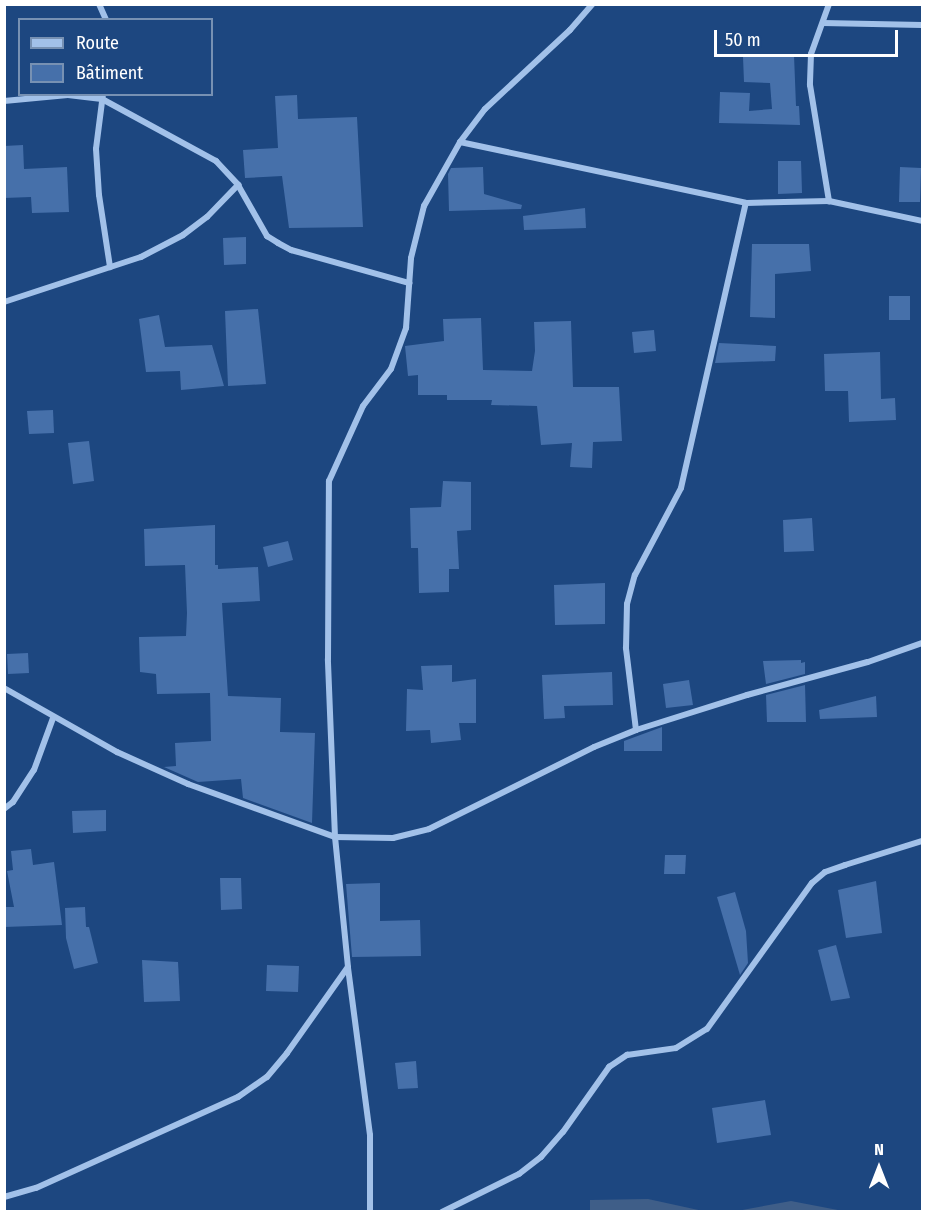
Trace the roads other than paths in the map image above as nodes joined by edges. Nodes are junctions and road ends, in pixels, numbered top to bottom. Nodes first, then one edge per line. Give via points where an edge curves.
1 (99, 4) edge
2 (592, 4) edge
3 (829, 4) edge
4 (105, 18) edge
5 (823, 23) junction
6 (922, 25) edge
7 (57, 96) edge
8 (85, 96) edge
9 (102, 97) edge
10 (4, 101) edge
11 (460, 142) junction
12 (238, 185) junction
13 (830, 201) junction
14 (746, 203) junction
15 (922, 221) edge
16 (110, 267) junction
17 (409, 283) junction
18 (4, 302) edge
19 (922, 643) edge
20 (4, 688) edge
21 (53, 718) junction
22 (636, 729) junction
23 (4, 809) edge
24 (335, 837) junction
25 (922, 841) edge
26 (348, 967) junction
27 (4, 1197) edge
28 (370, 1212) edge
29 (442, 1212) edge

1 - 4 street
2 - 11 street via 485,110
3 - 5 street
5 - 6 street
5 - 13 street via 811,54 810,85
7 - 10 street
8 - 9 street
9 - 12 street via 216,161
9 - 16 street via 96,149
11 - 14 street
11 - 17 street via 424,206
12 - 16 street via 183,235 141,257
12 - 17 street via 254,219 278,243
13 - 14 street
13 - 15 street
14 - 22 street via 681,488 635,575 627,604 626,648
16 - 18 street
17 - 24 street via 406,328 391,369 363,406 329,481 328,659
19 - 22 street
20 - 21 street
21 - 23 street via 34,770
21 - 24 street via 188,784
22 - 24 street via 429,829 393,838
24 - 26 street
25 - 29 street via 825,872 805,892 707,1029 676,1048 627,1055 609,1067 541,1157 519,1174
26 - 27 street via 267,1077 238,1097 36,1188
26 - 28 street via 370,1135

